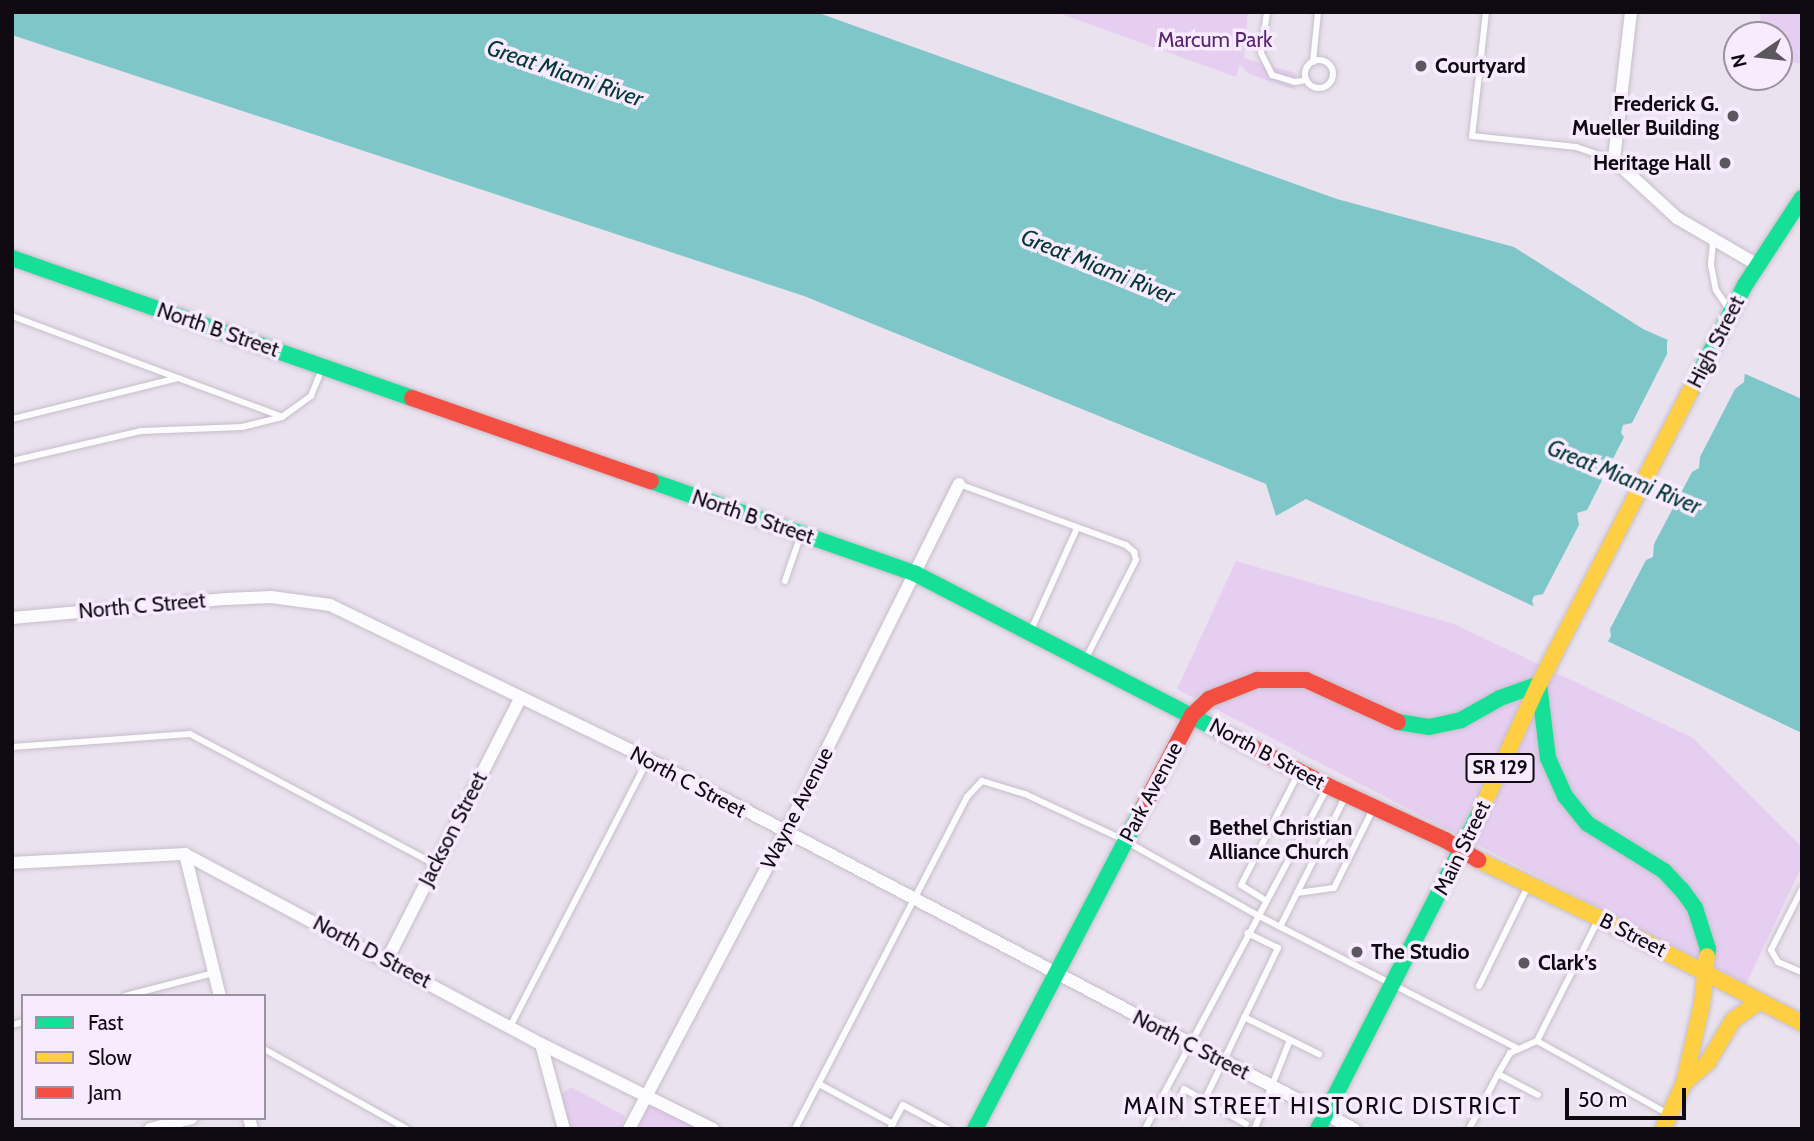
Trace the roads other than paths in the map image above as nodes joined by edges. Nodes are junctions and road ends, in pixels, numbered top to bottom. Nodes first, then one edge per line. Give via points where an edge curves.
1 (1267, 12) edge
2 (1318, 12) edge
3 (1486, 12) edge
4 (1631, 12) edge
5 (1313, 62) junction
6 (1306, 80) junction
7 (1614, 160) junction
8 (1802, 198) edge
9 (1713, 240) junction
10 (12, 258) edge
11 (1756, 264) junction
12 (1731, 313) junction
13 (12, 316) edge
14 (323, 367) junction
15 (177, 378) junction
16 (282, 417) junction
17 (12, 419) edge
18 (12, 461) edge
19 (959, 484) joint
20 (1639, 491) joint
21 (1077, 528) junction
22 (801, 534) junction
23 (916, 574) junction
24 (785, 582) dead end
25 (12, 618) edge
26 (1030, 632) junction
27 (1086, 660) junction
28 (1543, 677) junction
29 (520, 699) junction
30 (1192, 715) junction
31 (12, 747) edge
32 (648, 759) junction
33 (1300, 771) junction
34 (1328, 786) junction
35 (1346, 794) junction
36 (1374, 807) junction
37 (785, 833) junction
38 (1125, 841) junction
39 (1462, 853) junction
40 (185, 854) junction
41 (12, 863) edge
42 (434, 864) junction
43 (1528, 884) junction
44 (1802, 890) edge
45 (1297, 893) junction
46 (914, 899) junction
47 (1265, 900) junction
48 (1257, 915) junction
49 (1599, 918) junction
50 (1280, 927) junction
51 (1247, 933) junction
52 (387, 960) junction
53 (214, 972) junction
54 (1802, 972) edge
55 (1707, 973) junction
56 (1057, 975) junction
57 (1394, 986) junction
58 (1479, 986) dead end
59 (132, 994) edge
60 (220, 994) edge
61 (1760, 1001) junction
62 (1244, 1017) junction
63 (1802, 1023) edge
64 (511, 1025) junction
65 (1290, 1040) junction
66 (1537, 1041) junction
67 (541, 1044) junction
68 (1188, 1044) junction
69 (1519, 1049) junction
70 (266, 1050) edge
71 (1319, 1054) dead end
72 (1223, 1062) junction
73 (1498, 1074) junction
74 (819, 1083) junction
75 (1684, 1083) junction
76 (1273, 1087) junction
77 (1538, 1095) dead end
78 (645, 1097) junction
79 (1205, 1099) junction
80 (1157, 1105) junction
81 (184, 1120) edge
82 (1322, 1122) edge
83 (1666, 1122) edge
84 (892, 1126) edge
85 (1245, 1126) edge
86 (1256, 1128) edge
87 (150, 1129) edge
88 (407, 1129) edge
89 (564, 1129) edge
90 (629, 1129) edge
91 (713, 1129) edge
92 (795, 1129) edge
93 (948, 1129) edge
94 (975, 1129) edge
95 (1145, 1129) edge
96 (1354, 1129) edge
97 (1469, 1129) edge

1 - 6 lane via 1261,52 1272,75 1295,82
2 - 5 lane
3 - 7 lane via 1472,136 1576,147
4 - 7 street
5 - 6 lane via 1306,69
5 - 6 lane via 1328,64 1332,79 1319,88
7 - 9 street via 1656,202
8 - 11 main road, High Street / SR 129
9 - 11 street
9 - 12 lane via 1716,290
10 - 14 main road, North B Street
11 - 12 main road, High Street / SR 129
12 - 20 main road, High Street / SR 129
13 - 15 lane
14 - 16 lane via 311,396
14 - 22 main road, North B Street
15 - 16 lane
15 - 17 lane
16 - 18 lane via 242,427 141,431
19 - 21 lane
19 - 23 street, Wayne Avenue
20 - 28 main road, Main Street / SR 129
21 - 26 lane
21 - 27 lane via 1126,545 1136,560
22 - 23 main road, North B Street
22 - 24 lane
23 - 26 main road, North B Street
23 - 37 street, Wayne Avenue
25 - 29 street, North C Street via 226,599 309,601 330,605
26 - 27 main road, North B Street
27 - 30 main road, North B Street
28 - 30 main road, Park Avenue via 1461,720 1429,727 1390,721 1306,680 1288,678 1257,680 1221,693
28 - 39 main road, Main Street / SR 129
28 - 55 main road via 1548,758 1556,781 1588,824 1664,871 1682,890 1695,908 1708,948
29 - 32 street, North C Street
29 - 42 street, Jackson Street
30 - 33 main road, North B Street
30 - 38 main road, Park Avenue
31 - 42 lane via 190,734
32 - 37 street, North C Street
32 - 64 lane
33 - 34 main road, North B Street
33 - 47 lane via 1241,885
34 - 35 main road, North B Street
34 - 47 lane
35 - 36 main road, North B Street
35 - 45 lane
36 - 39 main road, North B Street via 1445,840
36 - 45 lane via 1334,888
37 - 46 street, North C Street
37 - 78 street, Wayne Avenue
38 - 46 lane via 1025,794 982,781 967,797
38 - 48 lane
38 - 56 main road, Park Avenue
39 - 43 main road, B Street
39 - 57 main road, Main Street / SR 129
40 - 41 street
40 - 52 street, North D Street
40 - 53 street
42 - 52 street, Jackson Street
43 - 49 main road, B Street
43 - 58 lane
44 - 54 lane via 1771,950 1777,962
45 - 50 lane
46 - 56 street, North C Street
46 - 74 lane
47 - 48 lane
48 - 50 lane
48 - 51 lane
49 - 55 main road, B Street
49 - 66 lane
50 - 57 lane
51 - 62 lane via 1278,948
51 - 68 lane
52 - 64 street, North D Street
53 - 59 lane
53 - 60 street
55 - 61 main road, B Street
55 - 75 main road
56 - 68 street, North C Street
56 - 94 main road, Park Avenue
57 - 69 lane
57 - 82 main road, Main Street / SR 129
61 - 63 main road, B Street
61 - 75 main road via 1733,1020 1709,1062
62 - 65 lane
62 - 72 lane
64 - 67 street, North D Street
65 - 71 lane
65 - 76 lane
66 - 69 lane
66 - 83 lane
67 - 78 street, North D Street
67 - 89 street
68 - 72 street, North C Street
68 - 80 lane
69 - 73 lane via 1510,1053
70 - 88 lane
72 - 76 street, North C Street
72 - 79 lane
73 - 77 lane
73 - 97 lane
74 - 84 lane
74 - 92 lane
75 - 83 main road
76 - 82 street, North C Street
76 - 86 lane
78 - 90 street, Wayne Avenue
78 - 91 street, North D Street
79 - 80 lane via 1184,1089 1174,1114
79 - 85 lane
80 - 95 lane
81 - 87 street
82 - 96 street, North C Street
84 - 93 lane via 903,1105
85 - 86 lane

